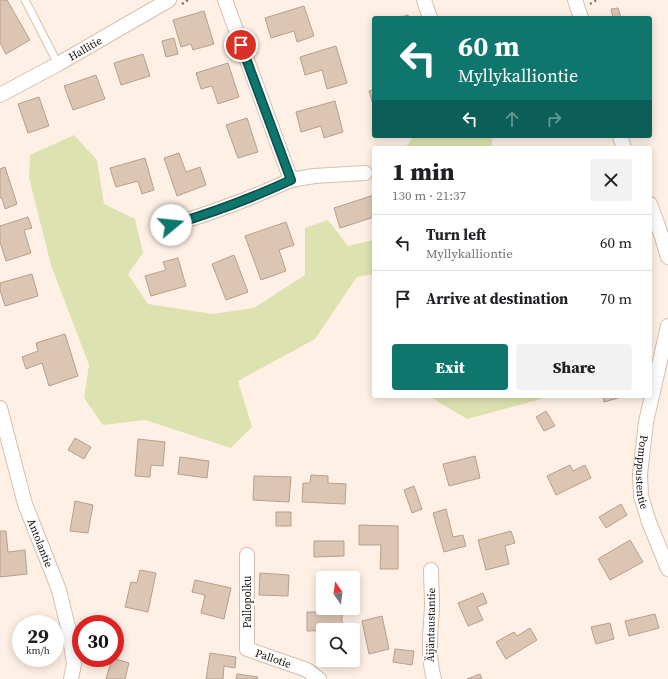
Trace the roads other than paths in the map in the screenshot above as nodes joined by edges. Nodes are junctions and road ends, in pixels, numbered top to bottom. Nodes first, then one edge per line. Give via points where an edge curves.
1 (25, 0) edge
2 (169, 0) edge
3 (225, 0) edge
4 (424, 0) edge
5 (575, 0) edge
6 (429, 16) edge
7 (580, 16) edge
8 (58, 64) junction
9 (0, 95) edge
10 (365, 173) dead end
11 (291, 180) junction
12 (652, 210) edge
13 (171, 225) dead end
14 (668, 257) edge
15 (668, 326) edge
16 (652, 396) edge
17 (652, 398) edge
18 (0, 408) edge
19 (247, 555) dead end
20 (668, 569) edge
21 (431, 570) dead end
22 (247, 649) joint
23 (71, 679) edge
24 (319, 679) edge
25 (434, 679) edge

1 - 8 lane
2 - 8 street, Hallitie
3 - 11 street
4 - 6 street
5 - 7 street
8 - 9 street, Hallitie
10 - 11 street
11 - 13 street via 211,213
12 - 14 street
15 - 16 street, Pomppustentie
17 - 20 street, Pomppustentie via 640,474 641,496
18 - 23 street, Antolantie via 25,504 59,590 74,664
19 - 22 street, Pallopolku
21 - 25 street, Äijäntaustantie via 429,639 430,666
22 - 24 street, Pallotie via 307,670

